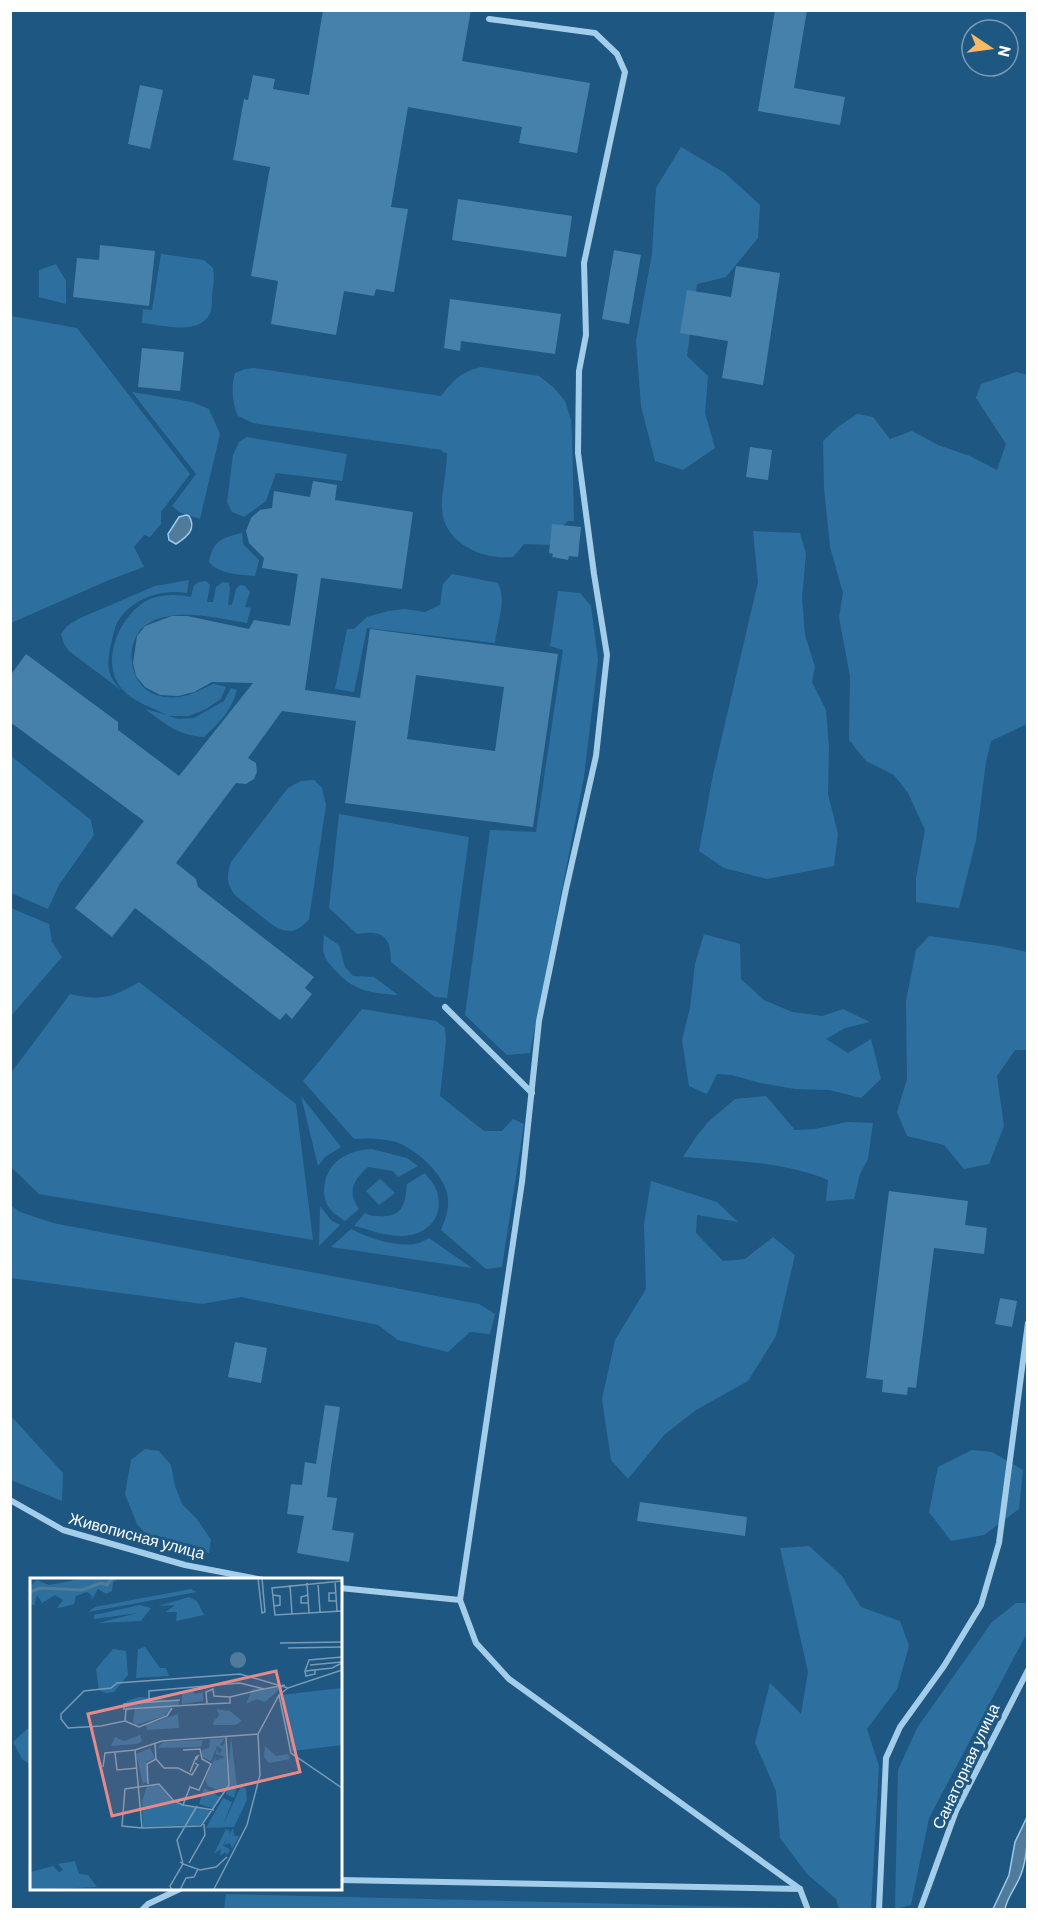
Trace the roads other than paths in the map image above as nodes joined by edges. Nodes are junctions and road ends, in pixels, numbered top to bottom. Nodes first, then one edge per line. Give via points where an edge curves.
1 (489, 19) dead end
2 (445, 1007) dead end
3 (532, 1093) junction
4 (1028, 1323) edge
5 (10, 1500) edge
6 (253, 1578) edge
7 (342, 1588) edge
8 (460, 1600) junction
9 (1028, 1670) edge
10 (342, 1880) edge
11 (800, 1889) junction
12 (178, 1890) edge
13 (142, 1910) edge
14 (808, 1910) edge
15 (879, 1910) edge
16 (920, 1910) edge

1 - 3 street via 595,33 617,54 625,72 584,262 586,335 579,371 578,453 608,655 596,756 539,1021
2 - 3 street
3 - 8 street
4 - 15 street via 999,1543 981,1605 900,1727 886,1758
5 - 6 street, Живописная улица via 63,1530 185,1565
7 - 8 street
8 - 11 street via 476,1644 509,1679
9 - 16 street, Санаторная улица via 956,1811
10 - 11 street
11 - 14 street
12 - 13 street

